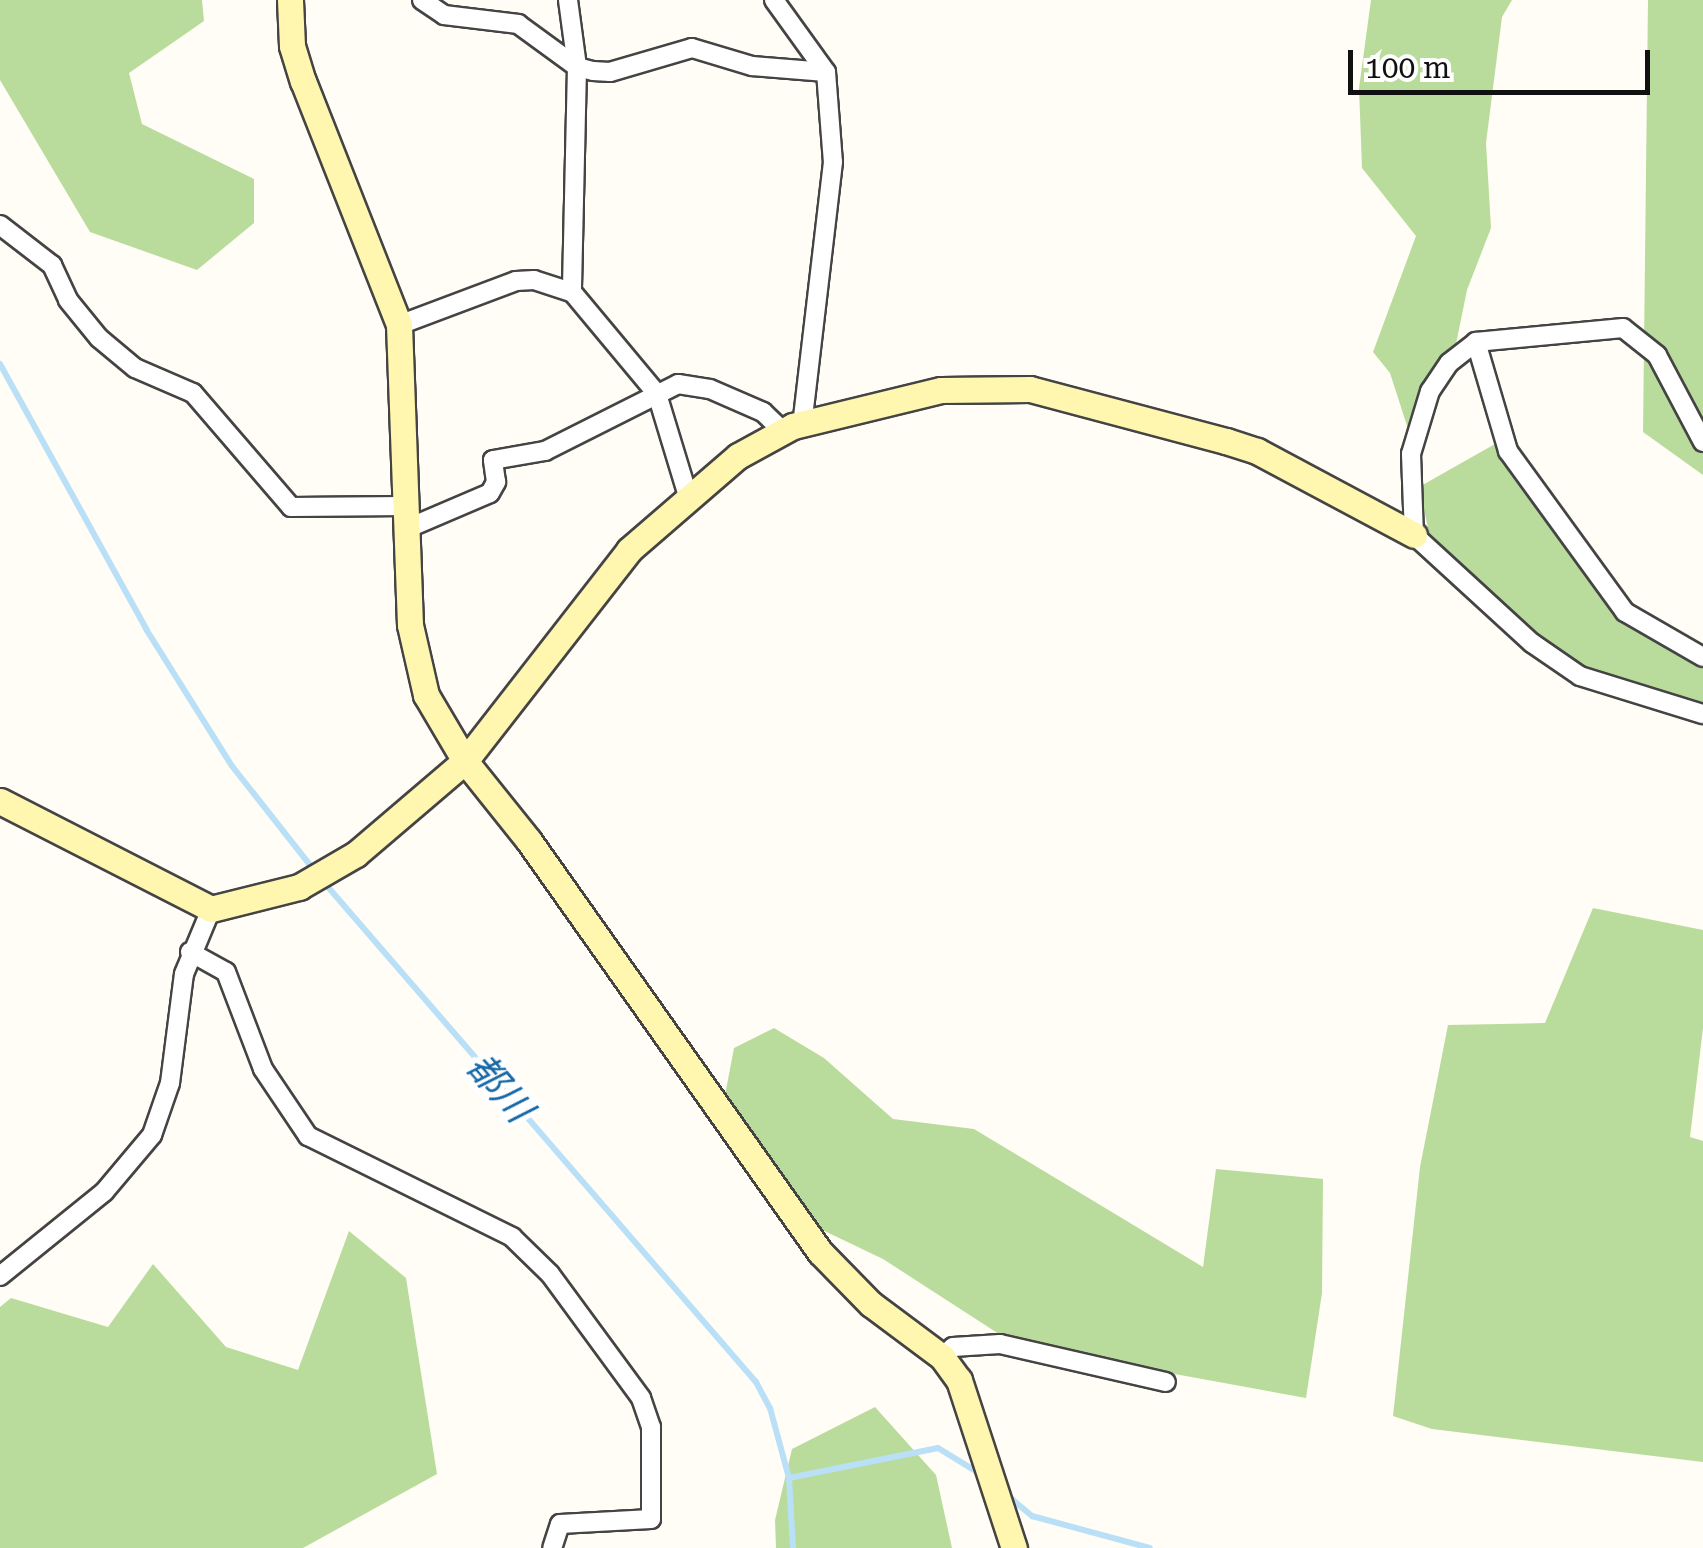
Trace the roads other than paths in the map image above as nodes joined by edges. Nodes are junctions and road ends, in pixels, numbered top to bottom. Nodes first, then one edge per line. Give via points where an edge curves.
1 (290, 0) edge
2 (422, 0) edge
3 (568, 0) edge
4 (774, 0) edge
5 (577, 67) junction
6 (826, 72) junction
7 (0, 225) edge
8 (572, 292) junction
9 (400, 325) junction
10 (1476, 342) junction
11 (657, 394) junction
12 (792, 427) junction
13 (1703, 442) edge
14 (688, 496) junction
15 (406, 518) junction
16 (1414, 535) junction
17 (1703, 657) edge
18 (1703, 714) edge
19 (465, 761) junction
20 (0, 800) edge
21 (211, 909) junction
22 (190, 952) junction
23 (0, 1276) edge
24 (942, 1357) junction
25 (1166, 1382) dead end
26 (552, 1548) edge
27 (1014, 1548) edge

1 - 9 street via 292,46 303,81
2 - 5 street via 444,16 518,24
3 - 5 street
4 - 6 street
5 - 6 street via 610,72 692,48 752,66
5 - 8 street
6 - 12 street via 831,198
7 - 15 street via 52,265 68,300 99,338 135,368 194,393 291,508
8 - 9 street via 516,281
8 - 11 street
9 - 15 street
10 - 13 street via 1623,328 1657,355
10 - 16 street via 1449,363 1430,391 1411,454
10 - 17 street via 1508,451 1625,612
11 - 12 street via 678,384 710,389
11 - 14 street
11 - 15 street via 545,451 493,460 490,493
12 - 14 street
12 - 16 street via 940,390 1030,389 1257,450
14 - 19 street via 608,575
15 - 19 street via 418,671 436,718
16 - 18 street via 1532,643 1580,676
19 - 21 street via 332,870 300,887
19 - 24 street via 820,1252 872,1304
20 - 21 street
21 - 22 street
22 - 23 street via 170,1082 152,1135 104,1192
22 - 26 street via 226,972 264,1070 308,1136 486,1224 532,1254 641,1398 652,1427 651,1519 560,1524
24 - 25 street via 953,1347 1000,1344
24 - 27 street via 975,1416

